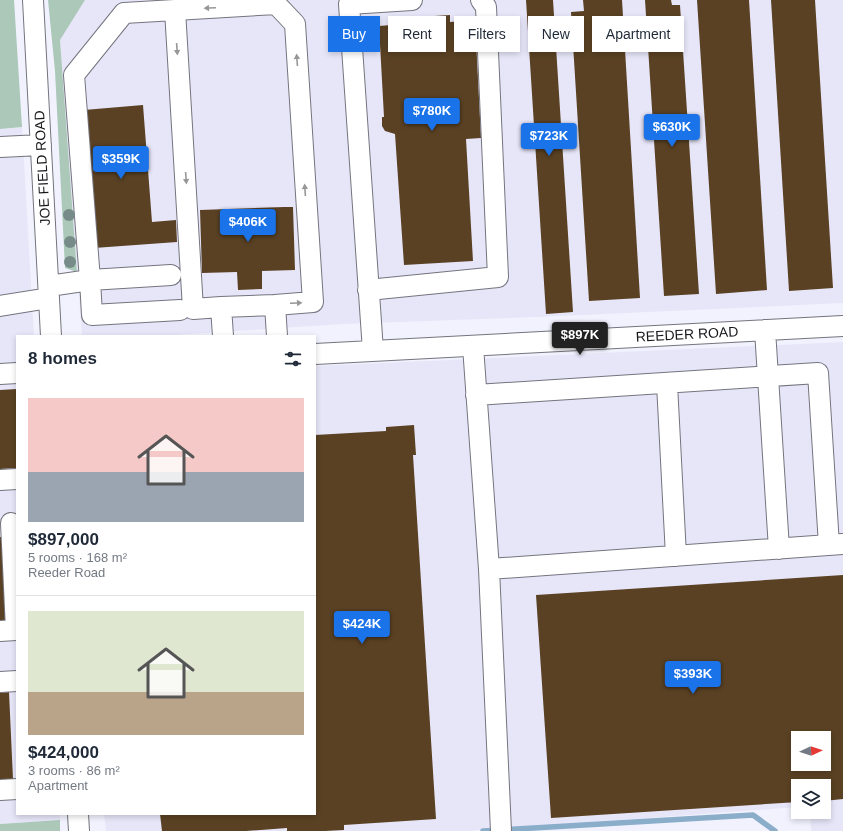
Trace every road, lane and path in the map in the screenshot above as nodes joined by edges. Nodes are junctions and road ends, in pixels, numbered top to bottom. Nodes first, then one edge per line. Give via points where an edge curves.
1 (33, 0) edge
2 (412, 0) edge
3 (481, 0) edge
4 (175, 10) junction
5 (41, 145) junction
6 (0, 147) edge
7 (171, 275) dead end
8 (90, 280) junction
9 (368, 290) junction
10 (49, 292) junction
11 (275, 304) junction
12 (0, 306) edge
13 (221, 307) junction
14 (180, 310) dead end
15 (843, 326) edge
16 (765, 330) junction
17 (51, 335) edge
18 (223, 335) edge
19 (277, 335) edge
20 (473, 346) junction
21 (373, 351) junction
22 (316, 354) edge
23 (16, 373) edge
24 (0, 374) edge
25 (768, 377) junction
26 (667, 384) junction
27 (476, 395) junction
28 (16, 479) edge
29 (0, 480) edge
30 (9, 523) edge
31 (836, 544) edge
32 (779, 548) junction
33 (676, 556) junction
34 (489, 569) junction
35 (11, 630) edge
36 (16, 681) edge
37 (0, 682) edge
38 (16, 789) edge
39 (0, 790) edge
40 (78, 815) edge
41 (501, 827) edge
42 (79, 831) edge

1 - 5 street, JOE FIELD ROAD
2 - 9 street via 349,4
3 - 9 street via 486,7 498,277
4 - 8 street via 124,13 74,75
11 -> 4 street via 313,302 295,24 276,4
4 -> 13 street via 193,309
5 - 6 street
5 - 10 street, JOE FIELD ROAD
7 - 8 street
8 - 10 street
8 - 14 street via 92,315
9 - 21 street
10 - 12 street
10 - 17 street, JOE FIELD ROAD
11 - 13 street
11 - 19 street
13 - 18 street
15 - 16 street, REEDER ROAD
16 - 20 street, REEDER ROAD
16 - 25 street
20 - 21 street, REEDER ROAD
20 - 27 street
21 - 22 street, REEDER ROAD
23 - 24 street
25 - 26 street
25 - 31 street via 818,373
25 - 32 street
26 - 27 street
26 - 33 street
27 - 34 street
28 - 29 street
30 - 35 street
31 - 32 street
32 - 33 street
33 - 34 street
34 - 41 street
36 - 37 street
38 - 39 street
40 - 42 street

